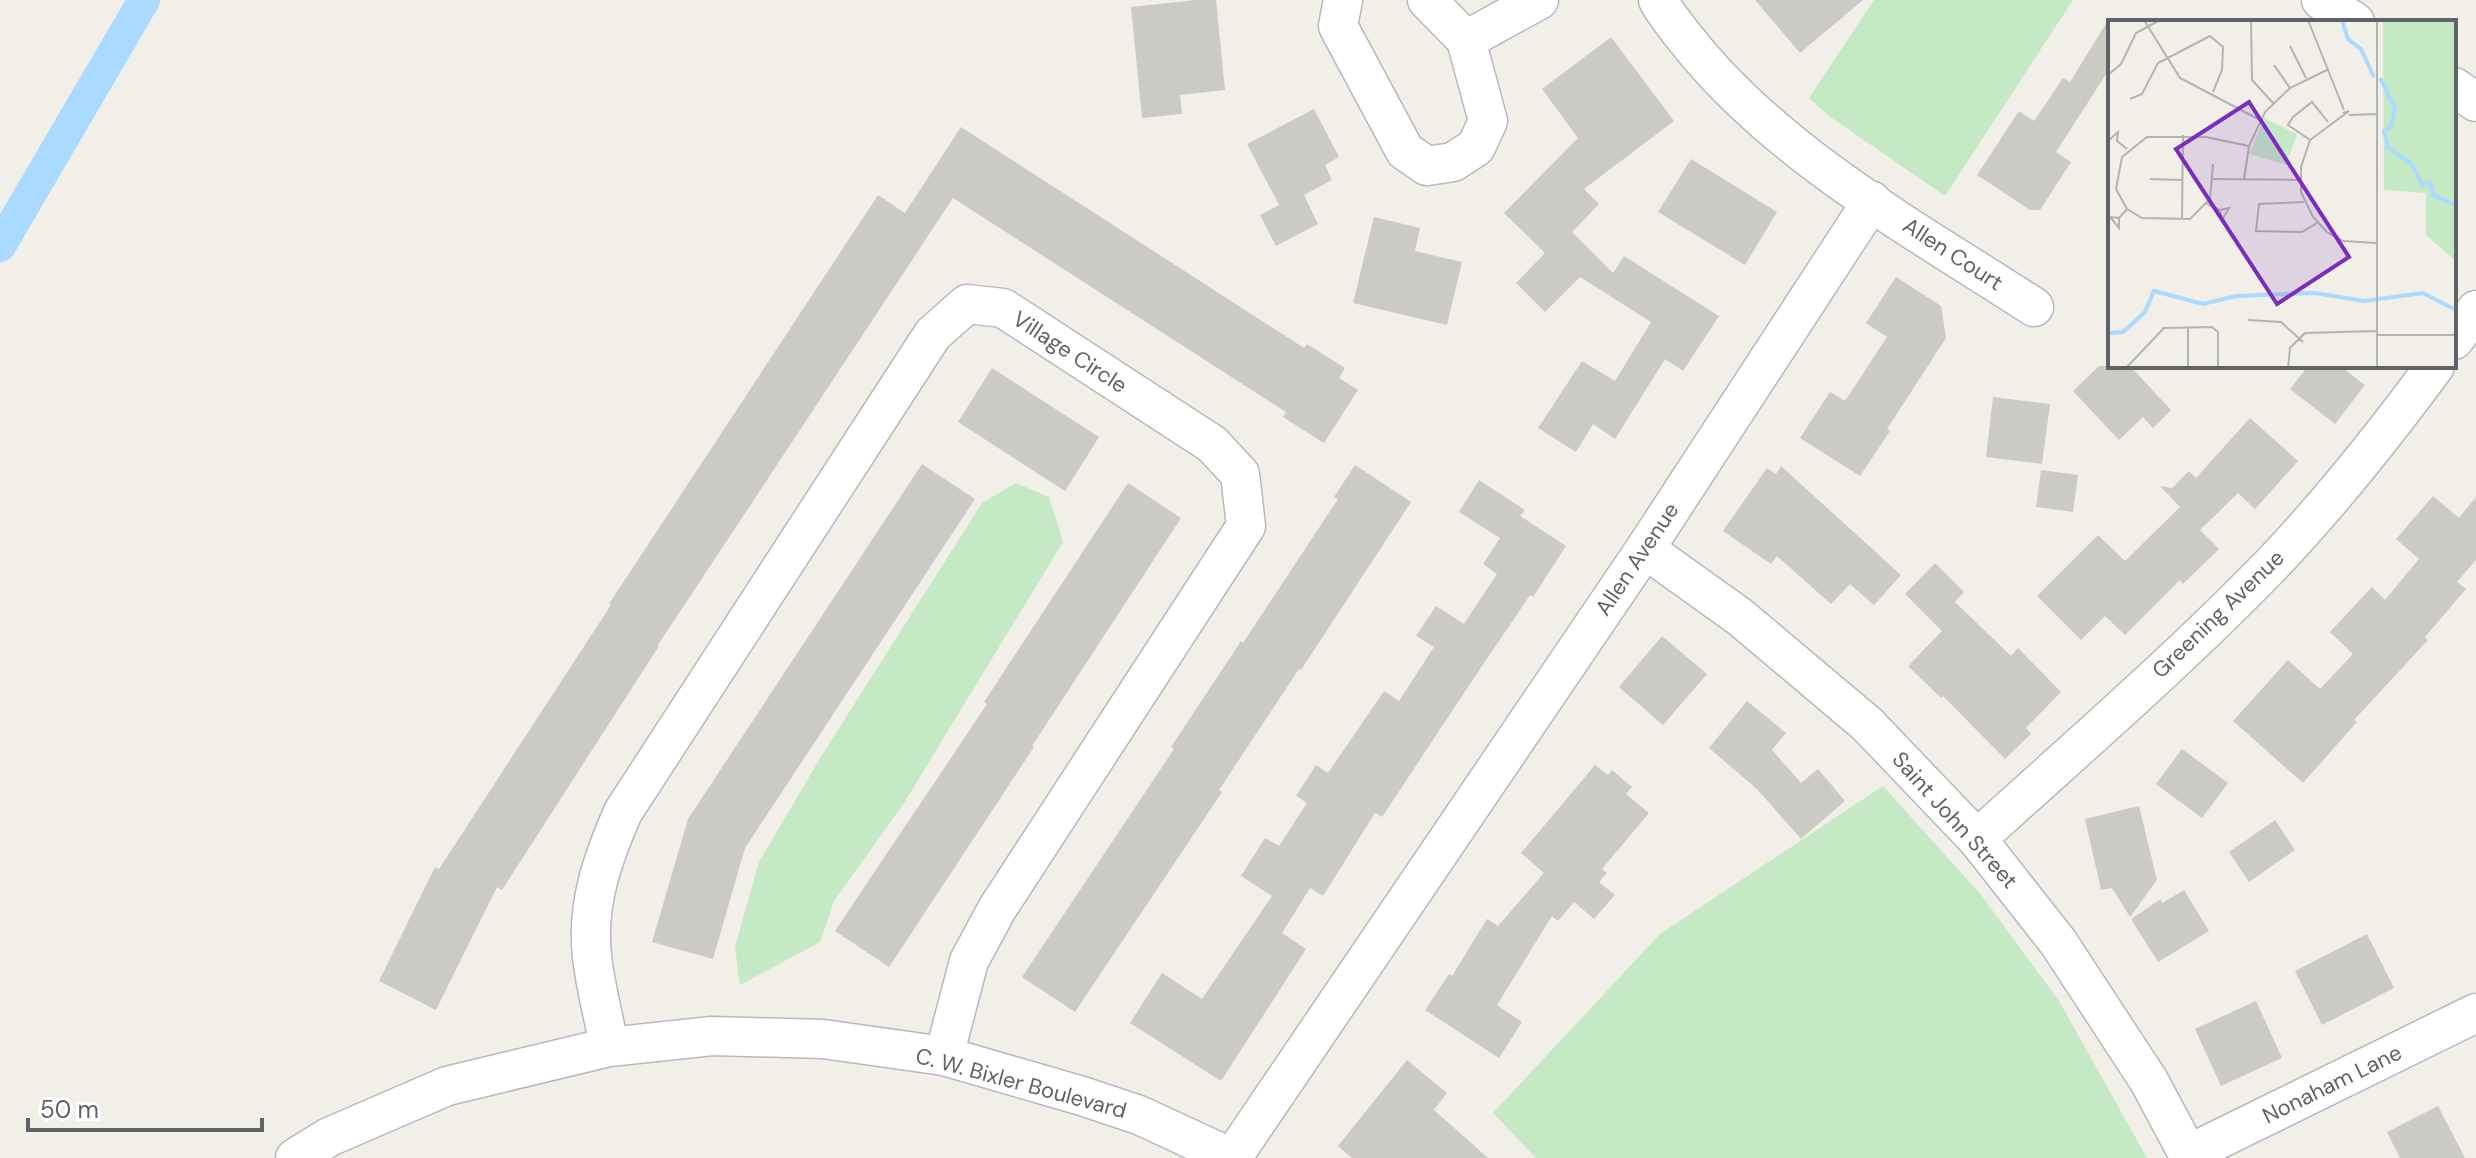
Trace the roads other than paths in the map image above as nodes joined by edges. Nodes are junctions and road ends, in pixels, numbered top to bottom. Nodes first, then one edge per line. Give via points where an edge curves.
1 (1343, 0) edge
2 (1427, 0) edge
3 (1539, 0) edge
4 (1658, 0) edge
5 (2321, 0) edge
6 (2352, 20) edge
7 (1466, 40) junction
8 (2456, 88) edge
9 (2476, 102) edge
10 (1872, 201) junction
11 (2034, 307) dead end
12 (2476, 310) edge
13 (2456, 337) edge
14 (2434, 368) edge
15 (1645, 549) junction
16 (1977, 839) junction
17 (2476, 1013) edge
18 (609, 1047) junction
19 (944, 1056) junction
20 (2189, 1156) edge
21 (295, 1158) edge
22 (1232, 1158) edge

1 - 7 street via 1338,26 1405,151 1427,166 1453,162 1476,147 1488,121
2 - 7 street
3 - 7 street
4 - 10 street via 1721,81 1797,150
5 - 6 street
8 - 9 street
10 - 11 street, Allen Court
10 - 15 street, Allen Avenue
12 - 13 street
14 - 16 street, Greening Avenue via 2391,427 2273,563
15 - 16 street, Saint John Street via 1740,617 1867,724
15 - 22 street, Allen Avenue
16 - 20 street, Saint John Street via 2058,942 2149,1081
17 - 20 street, Nonaham Lane
18 - 19 street, C. W. Bixler Boulevard via 712,1036 823,1039
18 - 19 street, Village Circle via 592,955 592,903 602,861 623,812 933,334 967,304 1003,308 1212,444 1240,474 1246,526 997,909 969,961
18 - 21 street, C. W. Bixler Boulevard via 447,1086 329,1137
19 - 22 street, C. W. Bixler Boulevard via 1139,1115

